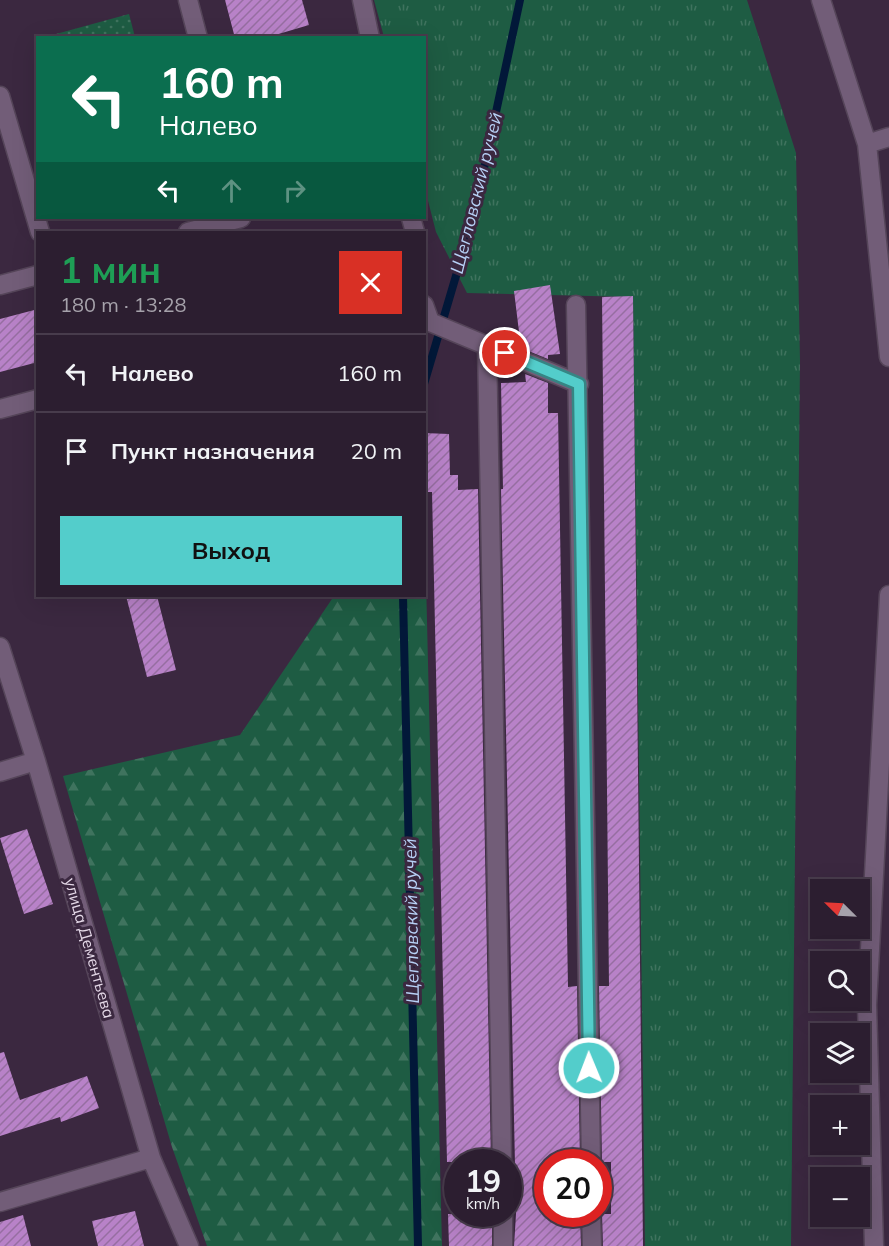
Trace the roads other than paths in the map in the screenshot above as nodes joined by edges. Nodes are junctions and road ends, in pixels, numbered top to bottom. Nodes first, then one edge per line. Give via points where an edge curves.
1 (188, 0) edge
2 (362, 0) edge
3 (821, 0) edge
4 (197, 36) edge
5 (370, 36) edge
6 (0, 96) edge
7 (889, 137) edge
8 (867, 144) junction
9 (36, 218) edge
10 (237, 219) edge
11 (192, 231) edge
12 (36, 276) edge
13 (0, 285) edge
14 (576, 305) dead end
15 (426, 308) edge
16 (487, 345) junction
17 (889, 357) edge
18 (579, 384) junction
19 (36, 400) edge
20 (0, 409) edge
21 (889, 595) edge
22 (888, 620) edge
23 (0, 647) edge
24 (36, 761) junction
25 (0, 772) edge
26 (502, 1149) edge
27 (591, 1149) edge
28 (151, 1158) junction
29 (0, 1202) edge
30 (502, 1227) edge
31 (591, 1227) edge
32 (189, 1246) edge
33 (503, 1246) edge
34 (592, 1246) edge
35 (874, 1246) edge

1 - 4 street
2 - 5 street
3 - 8 street
6 - 9 street
7 - 8 street
8 - 17 street
10 - 11 street
12 - 13 street
14 - 18 street
15 - 16 street via 432,322
16 - 18 street
16 - 26 street
18 - 27 street
19 - 20 street
21 - 22 street
22 - 35 street via 867,1005
23 - 24 street, улица Дементьева
24 - 25 street
24 - 28 street, улица Дементьева
28 - 29 street
28 - 32 street, улица Дементьева
30 - 33 street
31 - 34 street

